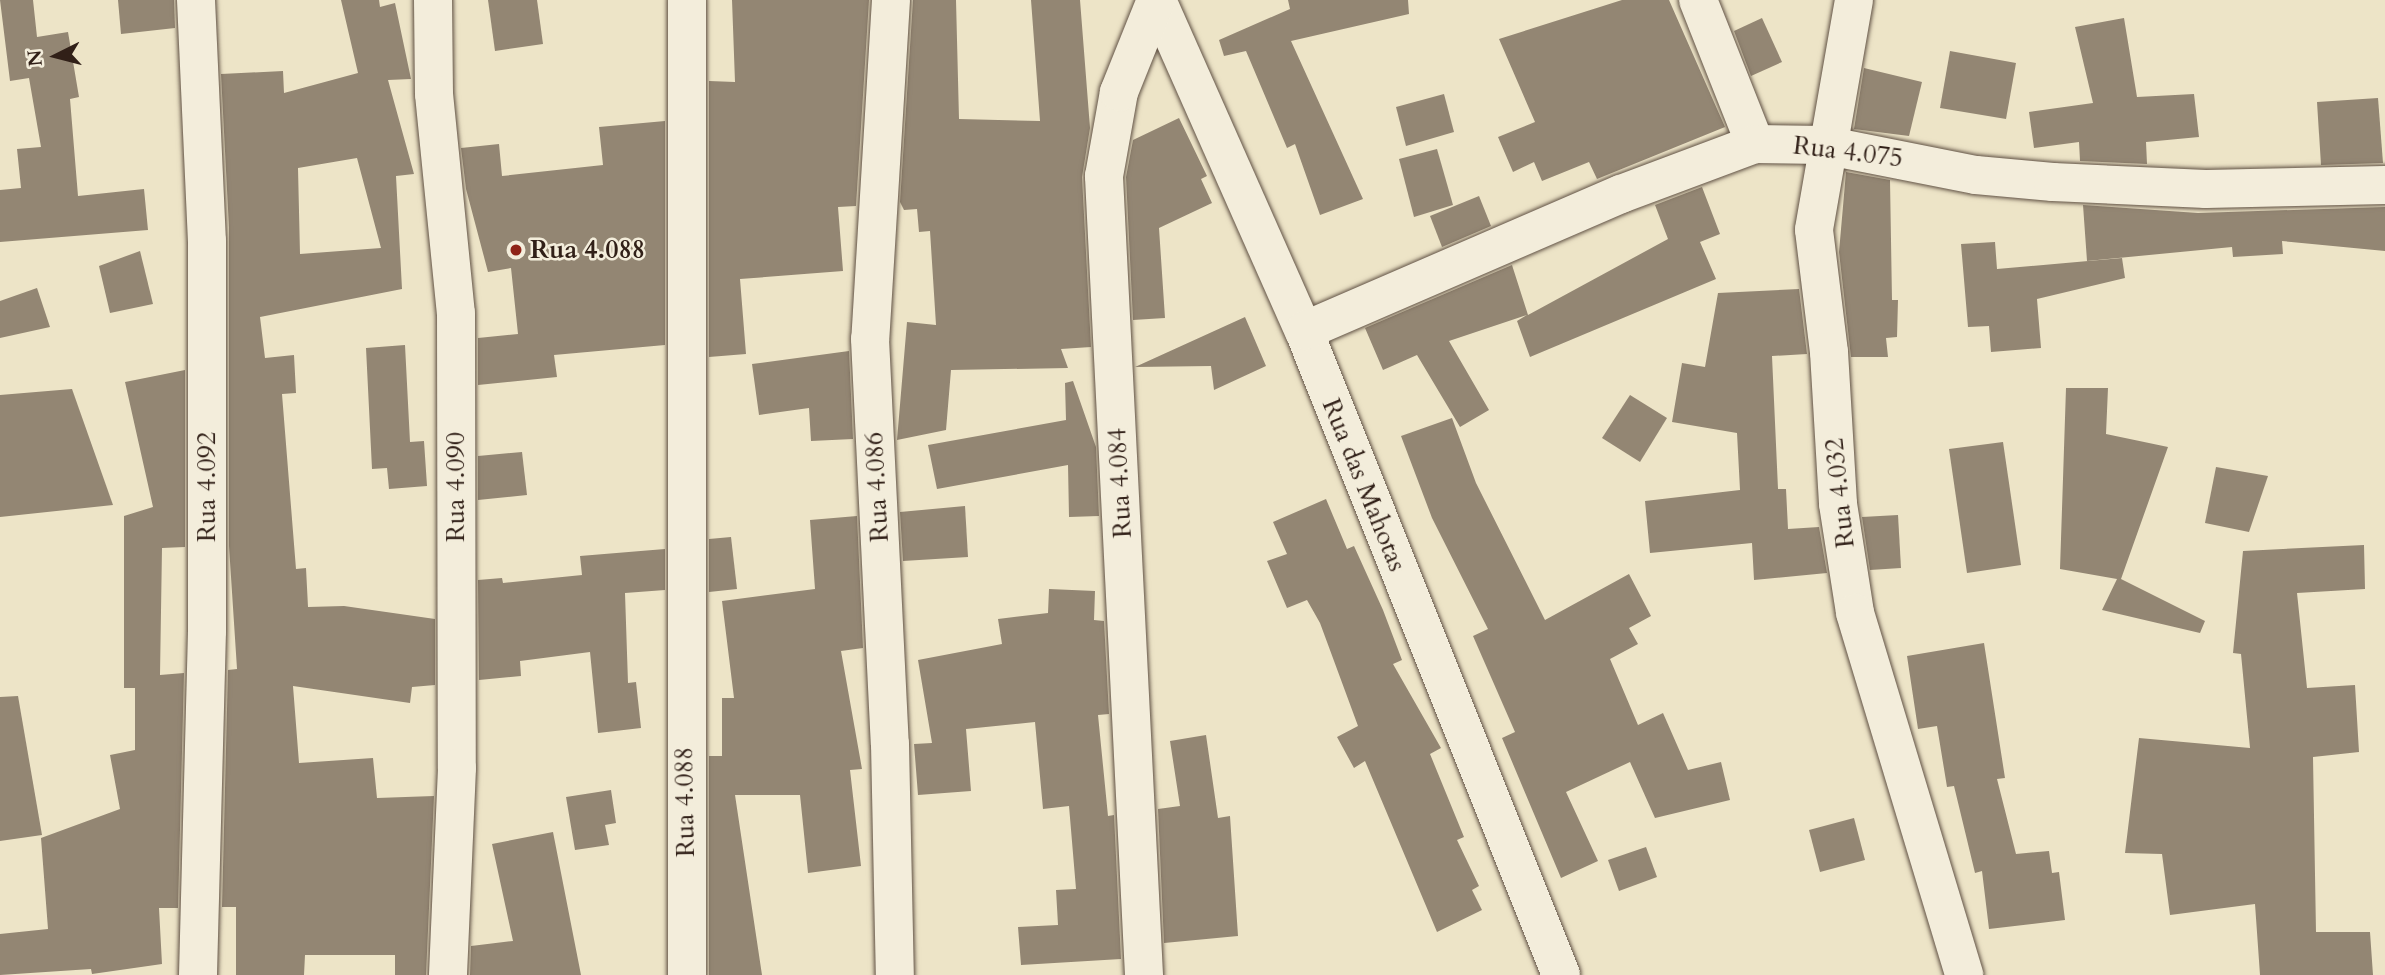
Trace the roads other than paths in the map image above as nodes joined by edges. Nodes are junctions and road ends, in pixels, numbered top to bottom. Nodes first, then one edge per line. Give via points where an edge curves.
1 (195, 0) edge
2 (433, 0) edge
3 (687, 0) edge
4 (891, 0) edge
5 (1156, 0) edge
6 (1698, 0) edge
7 (1854, 0) edge
8 (1755, 144) junction
9 (1824, 145) junction
10 (2385, 185) edge
11 (1304, 331) junction
12 (198, 975) edge
13 (448, 975) edge
14 (687, 975) edge
15 (895, 975) edge
16 (1144, 975) edge
17 (1561, 975) edge
18 (1964, 975) edge

1 - 12 street, Rua 4.092 via 207,241 208,631
2 - 13 street, Rua 4.090 via 434,94 456,313 457,768
3 - 14 street, Rua 4.088
4 - 15 street, Rua 4.086 via 870,339 890,744
5 - 11 street, Rua das Mahotas
5 - 16 street, Rua 4.084 via 1119,92 1104,176
6 - 8 street
7 - 9 street, Rua 4.032
8 - 9 street, Rua 4.075
8 - 11 street, Rua 4.075 via 1621,194
9 - 10 street, Rua 4.075 via 1976,175 2053,182 2206,189
9 - 18 street, Rua 4.032 via 1814,230 1829,352 1838,504 1855,613
11 - 17 street, Rua das Mahotas

